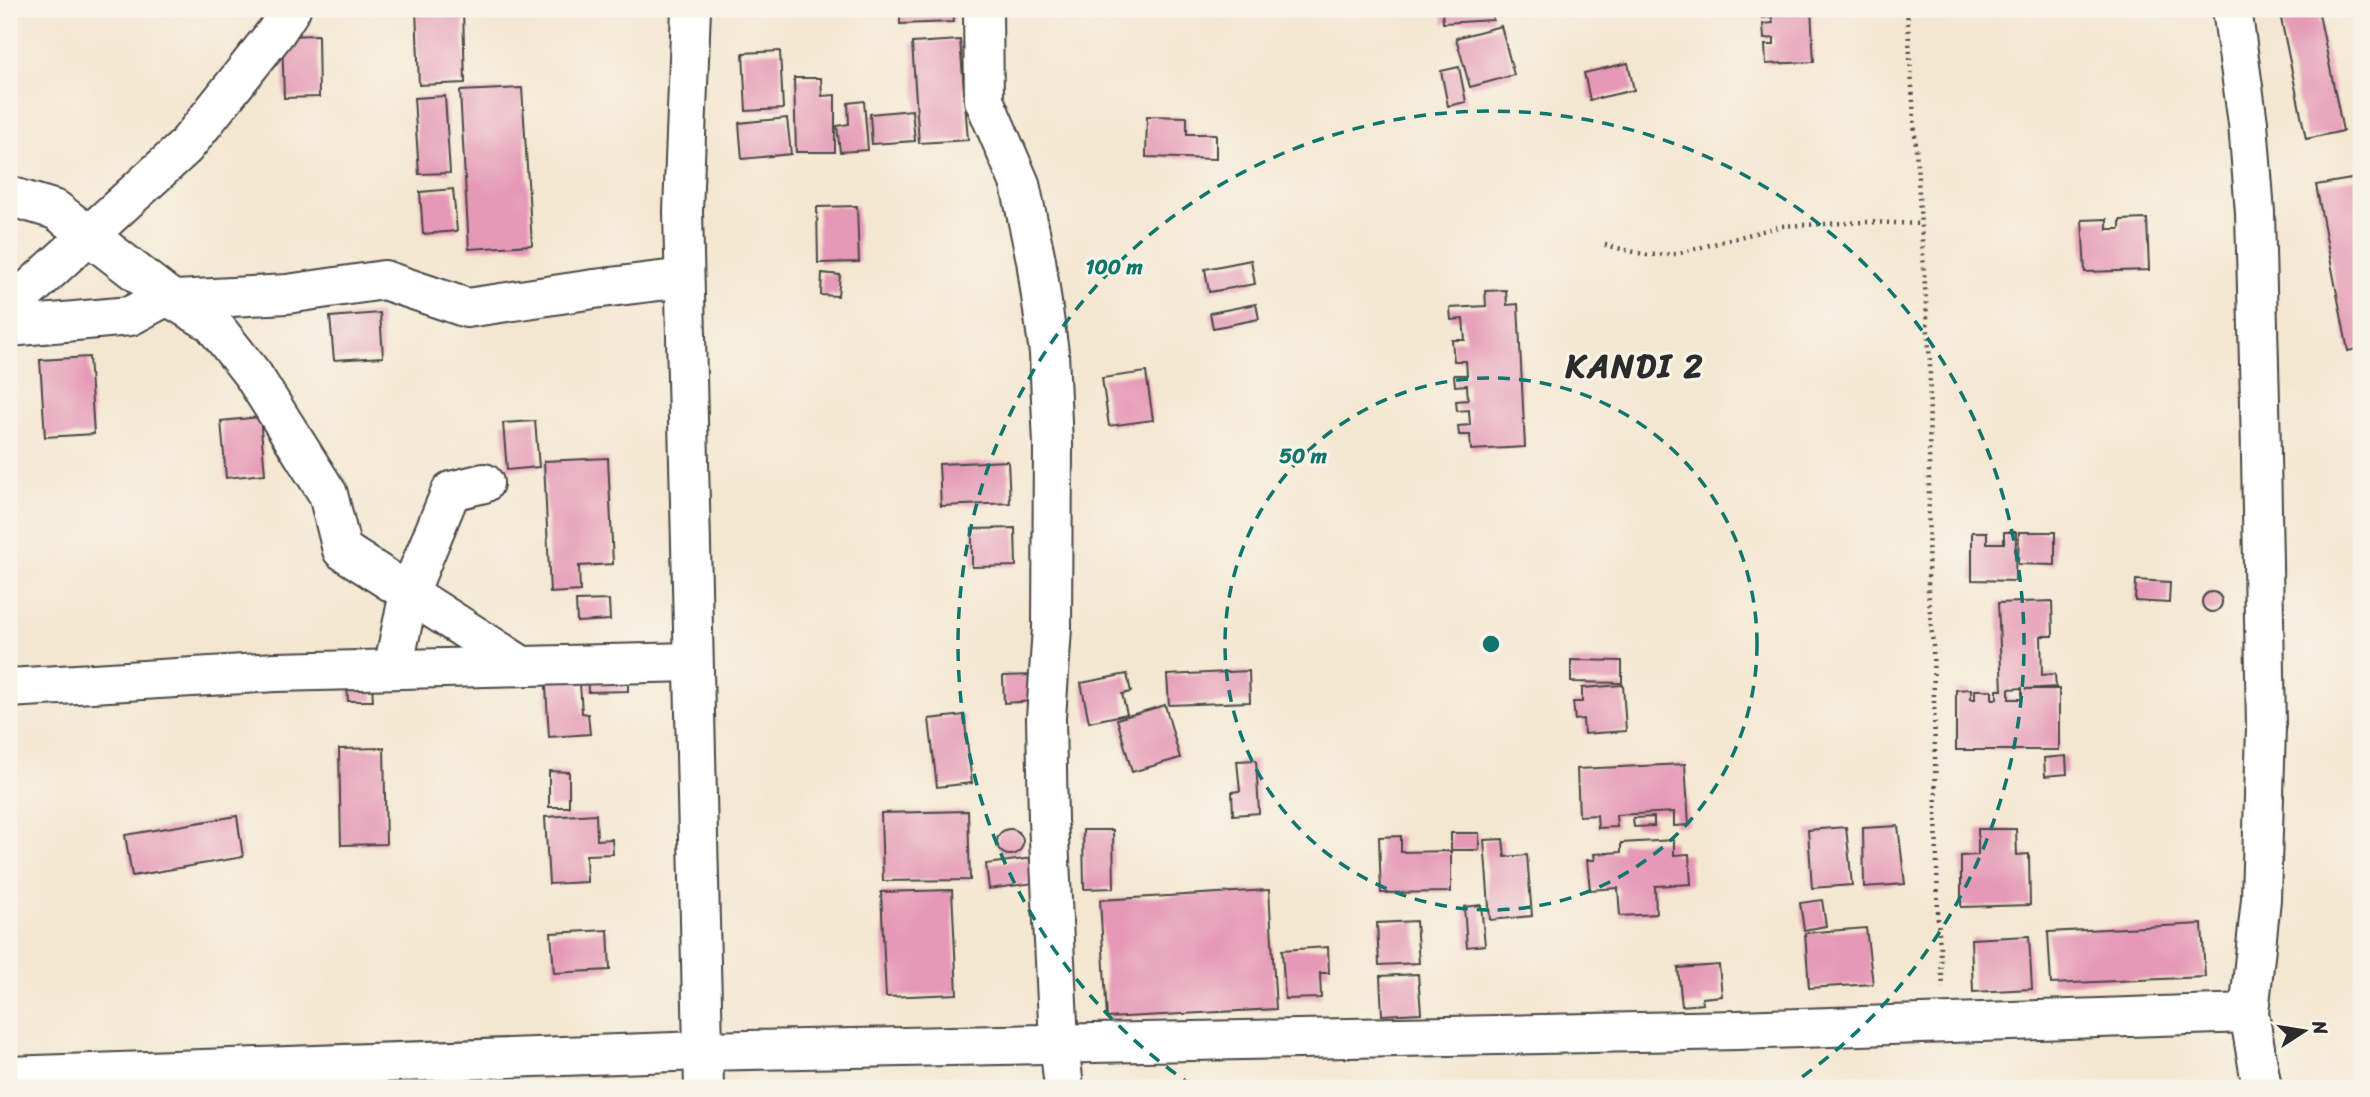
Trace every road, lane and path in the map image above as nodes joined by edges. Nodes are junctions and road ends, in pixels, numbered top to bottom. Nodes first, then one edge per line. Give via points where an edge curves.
1 (291, 9) edge
2 (691, 9) edge
3 (983, 9) edge
4 (1907, 9) edge
5 (2232, 9) edge
6 (9, 196) edge
7 (1921, 225) junction
8 (90, 234) junction
9 (1605, 245) dead end
10 (684, 278) junction
11 (172, 298) junction
12 (9, 308) edge
13 (9, 327) edge
14 (484, 483) dead end
15 (409, 593) junction
16 (693, 662) junction
17 (522, 666) junction
18 (393, 669) junction
19 (9, 688) edge
20 (2249, 1013) junction
21 (1945, 1024) junction
22 (1059, 1042) junction
23 (702, 1051) junction
24 (9, 1076) edge
25 (704, 1088) edge
26 (1064, 1088) edge
27 (2262, 1088) edge

1 - 8 street via 185,147
2 - 10 street
3 - 22 street via 984,100 1020,184 1049,353 1052,628 1046,718
4 - 7 path
5 - 20 street via 2255,213 2266,727 2261,899
6 - 8 street via 56,210
7 - 9 path via 1780,226 1676,254 1647,255
7 - 21 path via 1930,364 1928,589
8 - 11 street
8 - 12 street
10 - 11 street via 467,308 384,280 286,295
10 - 16 street
11 - 13 street via 130,316
11 - 15 street via 212,323 253,375 328,494 342,551
14 - 15 street via 451,491
15 - 17 street
15 - 18 street
16 - 17 street
16 - 23 street
17 - 18 street
18 - 19 street
20 - 21 street
20 - 27 street
21 - 22 street
22 - 23 street
22 - 26 street
23 - 24 street
23 - 25 street

